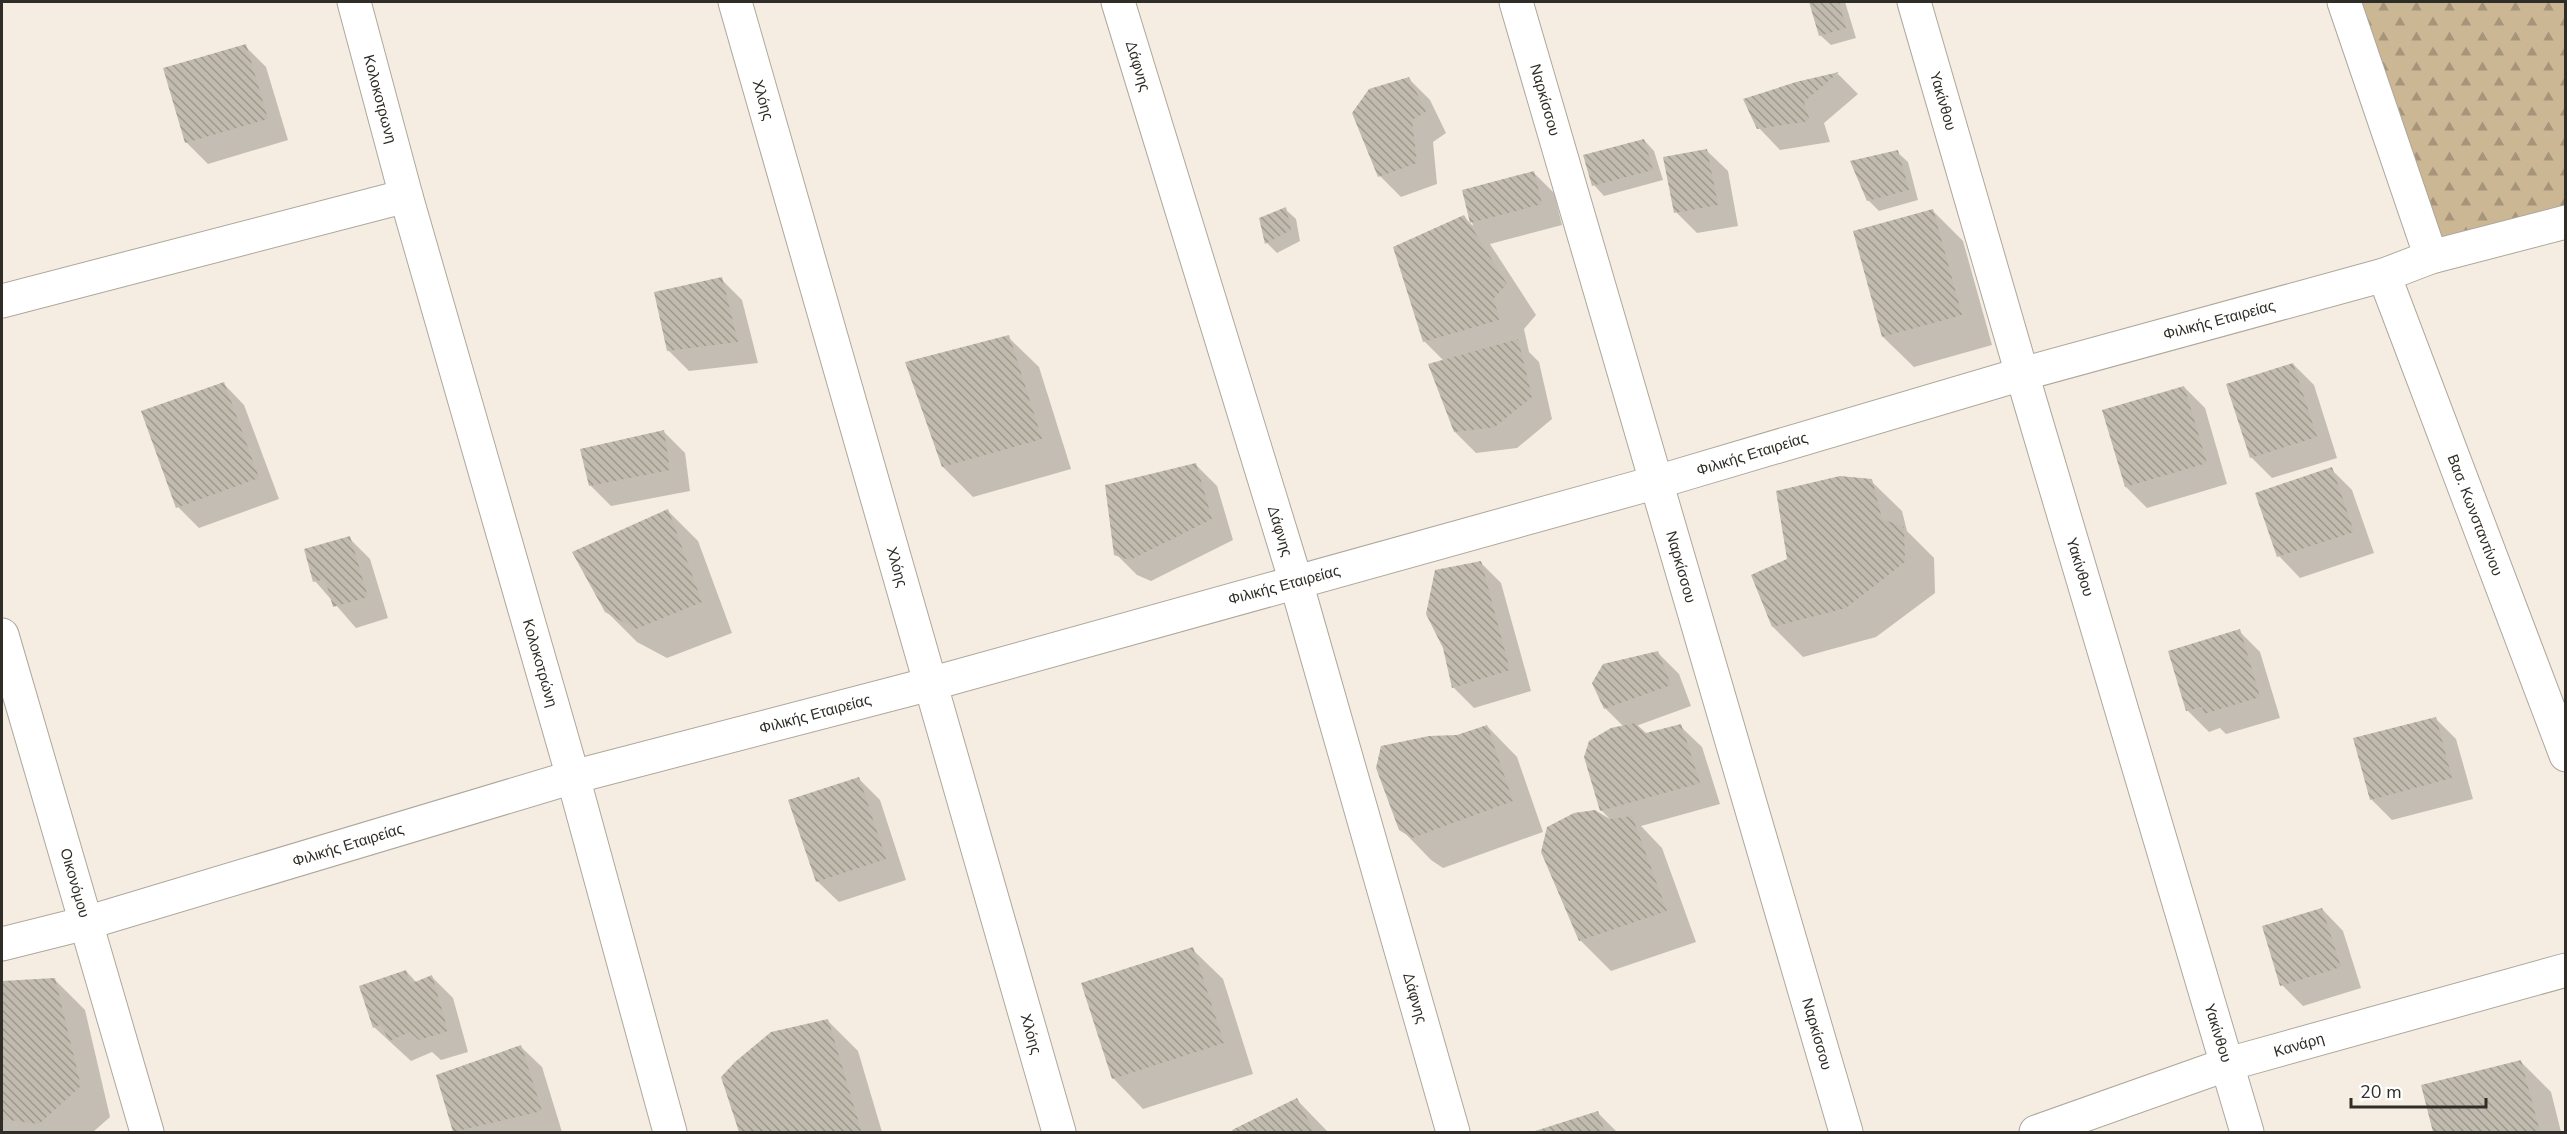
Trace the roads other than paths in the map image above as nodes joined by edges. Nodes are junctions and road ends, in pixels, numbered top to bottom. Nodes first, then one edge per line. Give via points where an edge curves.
1 (354, 2) edge
2 (735, 2) edge
3 (1118, 2) edge
4 (1516, 2) edge
5 (1914, 2) edge
6 (2344, 2) edge
7 (406, 196) junction
8 (2565, 222) edge
9 (2432, 257) junction
10 (2384, 276) junction
11 (2, 301) edge
12 (2022, 374) junction
13 (1657, 482) junction
14 (1296, 582) junction
15 (2, 635) edge
16 (930, 684) junction
17 (2565, 755) edge
18 (573, 777) junction
19 (86, 923) junction
20 (2, 944) edge
21 (2565, 970) edge
22 (2228, 1065) junction
23 (147, 1132) edge
24 (670, 1132) edge
25 (1059, 1132) edge
26 (1453, 1132) edge
27 (1846, 1132) edge
28 (2036, 1132) edge
29 (2247, 1132) edge

1 - 7 street, Κολοκοτρωνη
2 - 16 street, Χλόης
3 - 14 street, Δάφνης
4 - 13 street, Ναρκίσσου
5 - 12 street, Υακίνθου
6 - 9 street
7 - 11 street
7 - 18 street, Κολοκοτρώνη
8 - 9 street, Φιλικής Εταιρείας
9 - 10 street, Φιλικής Εταιρείας
10 - 12 street, Φιλικής Εταιρείας
10 - 17 street, Βασ. Κωνσταντίνου
12 - 13 street, Φιλικής Εταιρείας
12 - 22 street, Υακίνθου
13 - 14 street, Φιλικής Εταιρείας
13 - 27 street, Ναρκίσσου
14 - 16 street, Φιλικής Εταιρείας
14 - 26 street, Δάφνης
15 - 19 street, Οικονόμου
16 - 18 street, Φιλικής Εταιρείας
16 - 25 street, Χλόης
18 - 19 street, Φιλικής Εταιρείας
18 - 24 street, Κολοκοτρώνη
19 - 20 street, Φιλικής Εταιρείας
19 - 23 street, Οικονόμου
21 - 22 street, Κανάρη
22 - 28 street, Κανάρη
22 - 29 street, Υακίνθου

